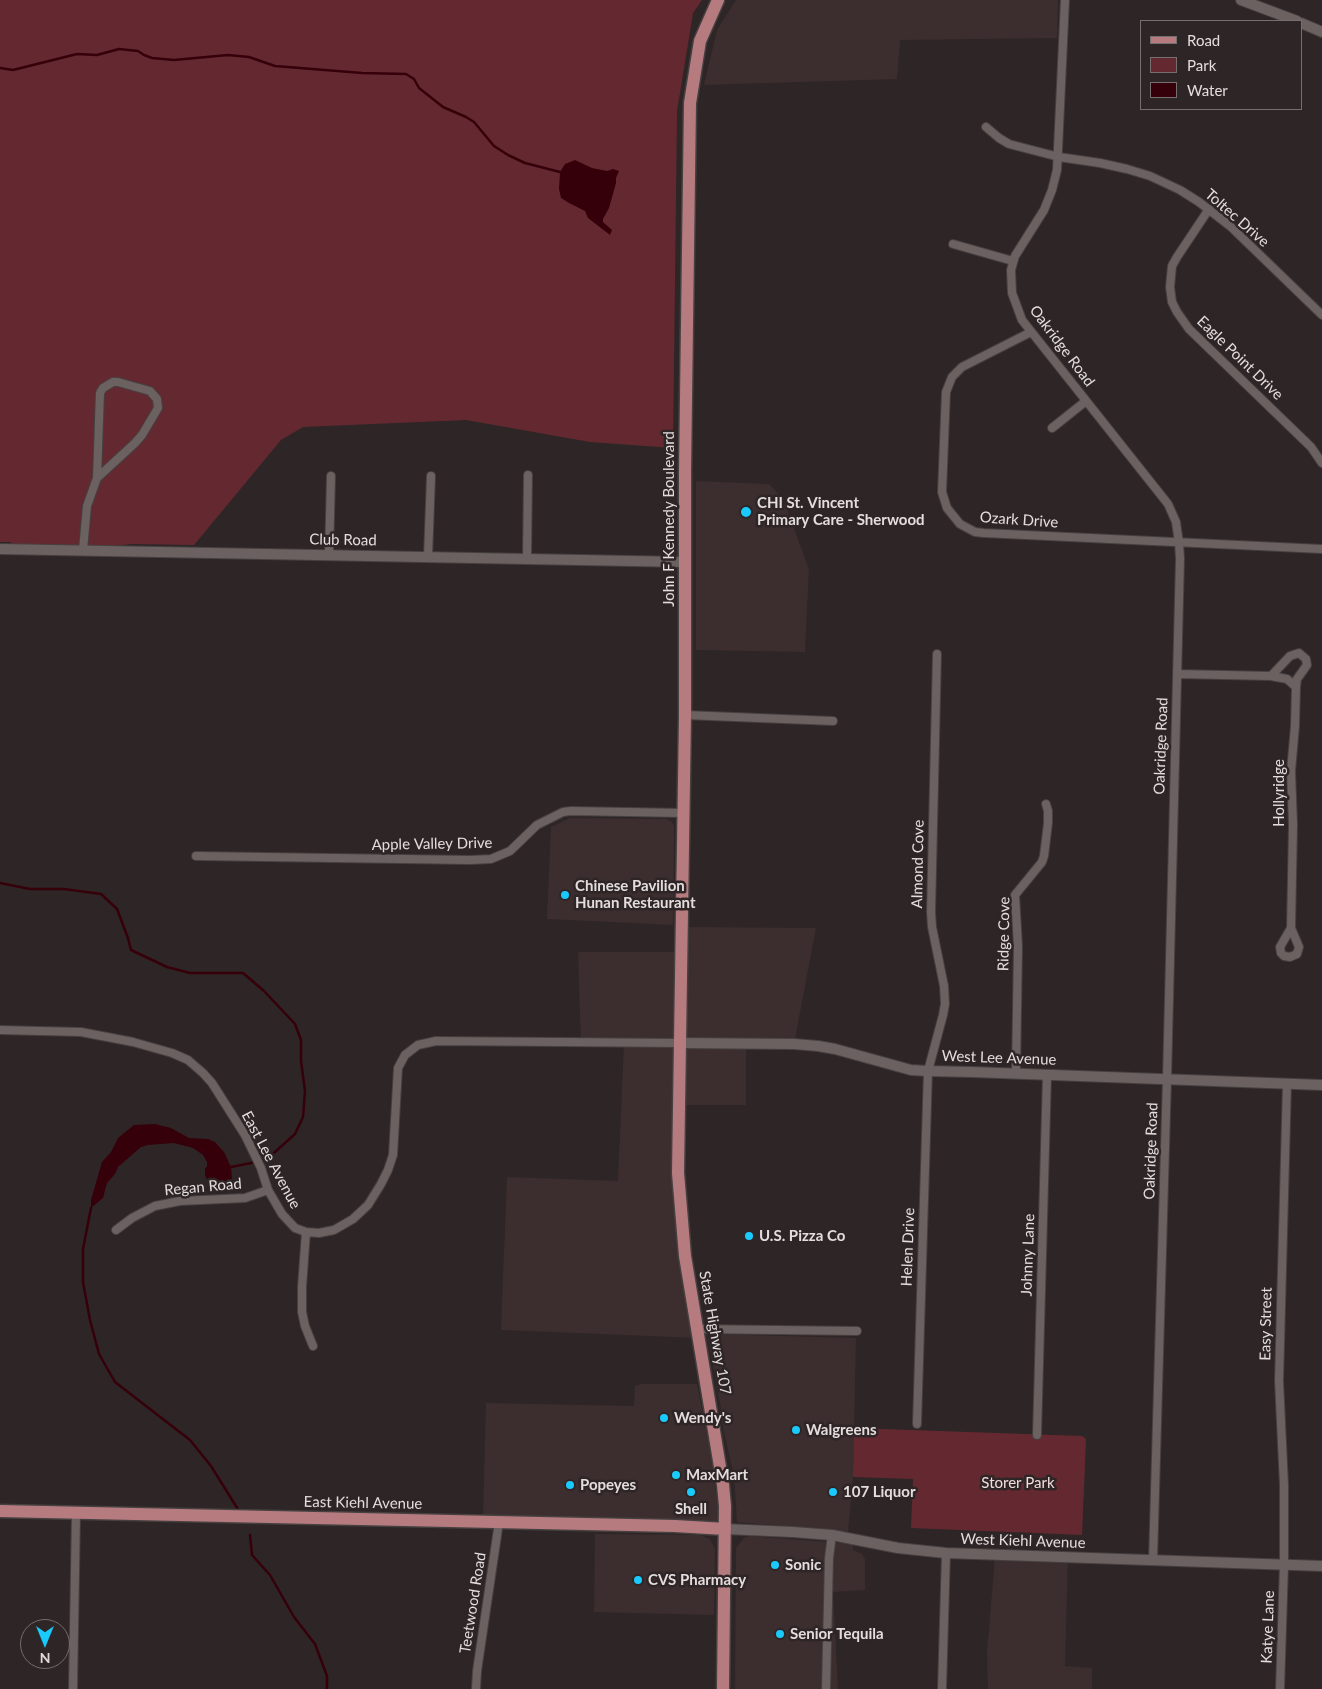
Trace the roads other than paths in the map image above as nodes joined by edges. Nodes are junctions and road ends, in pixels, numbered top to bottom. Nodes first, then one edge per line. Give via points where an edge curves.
1 (718, 0) edge
2 (1065, 0) edge
3 (1241, 0) edge
4 (1294, 20) edge
5 (1302, 23) edge
6 (1322, 32) edge
7 (986, 128) dead end
8 (1059, 157) junction
9 (1209, 209) junction
10 (952, 244) dead end
11 (1013, 261) junction
12 (1322, 315) edge
13 (1031, 332) junction
14 (1086, 401) junction
15 (1052, 428) dead end
16 (1322, 463) edge
17 (528, 475) dead end
18 (331, 476) dead end
19 (430, 476) dead end
20 (97, 478) junction
21 (1179, 542) junction
22 (0, 549) edge
23 (1322, 549) edge
24 (83, 550) junction
25 (329, 555) junction
26 (428, 557) junction
27 (526, 559) junction
28 (685, 562) junction
29 (937, 654) dead end
30 (1177, 674) junction
31 (1271, 676) junction
32 (1296, 687) junction
33 (684, 715) junction
34 (833, 721) dead end
35 (1046, 804) dead end
36 (683, 813) junction
37 (196, 856) dead end
38 (1291, 928) dead end
39 (0, 1030) edge
40 (679, 1043) junction
41 (928, 1071) junction
42 (1016, 1074) junction
43 (1047, 1075) junction
44 (1167, 1080) junction
45 (1288, 1084) junction
46 (1322, 1085) edge
47 (268, 1190) junction
48 (116, 1230) dead end
49 (306, 1232) junction
50 (697, 1329) junction
51 (857, 1332) dead end
52 (313, 1346) dead end
53 (917, 1424) dead end
54 (1036, 1435) dead end
55 (0, 1511) edge
56 (76, 1513) junction
57 (499, 1522) junction
58 (725, 1529) junction
59 (832, 1535) junction
60 (946, 1553) junction
61 (1153, 1560) junction
62 (1284, 1565) junction
63 (1322, 1566) edge
64 (73, 1689) edge
65 (476, 1689) edge
66 (723, 1689) edge
67 (826, 1689) edge
68 (942, 1689) edge
69 (1280, 1689) edge

1 - 28 main road, John F Kennedy Boulevard via 700,41 690,103
2 - 8 street, Oakridge Road
3 - 4 street
5 - 6 street
7 - 8 street, Toltec Drive via 1009,144
8 - 9 street, Toltec Drive via 1109,164 1142,174 1180,190
8 - 11 street, Oakridge Road via 1044,210
9 - 12 street, Toltec Drive
9 - 16 street, Eagle Point Drive via 1172,266 1170,287 1176,312 1311,446
10 - 11 street
11 - 13 street, Oakridge Road via 1014,302
13 - 14 street, Oakridge Road
13 - 21 street, Ozark Drive via 966,364 949,383 944,398 942,492 951,514 968,529 984,533
14 - 15 street
14 - 21 street, Oakridge Road via 1168,504 1176,522
17 - 27 street
18 - 25 street
19 - 26 street
20 - 20 street via 135,444 154,415 158,403 150,391 118,382 103,388 98,413
20 - 24 street via 87,506
21 - 23 street, Ozark Drive
21 - 30 street, Oakridge Road
22 - 24 street, Club Road
24 - 25 street, Club Road
25 - 26 street, Club Road
26 - 27 street, Club Road
27 - 28 street, Club Road
28 - 33 main road, John F Kennedy Boulevard
29 - 41 street, Almond Cove via 931,912 945,1004
30 - 31 street
30 - 44 street, Oakridge Road
31 - 32 street via 1287,679
31 - 32 street via 1290,656 1299,653 1306,659 1306,665
32 - 38 street, Hollyridge via 1291,771
33 - 34 street
33 - 36 main road, John F Kennedy Boulevard
35 - 42 street, Ridge Cove via 1048,824 1042,862 1015,895 1018,946
36 - 37 street, Apple Valley Drive via 563,812 538,825 510,851 491,859
36 - 40 main road, John F Kennedy Boulevard
39 - 47 street, East Lee Avenue via 89,1034 155,1048 188,1060 212,1084 245,1135
40 - 41 street, West Lee Avenue via 818,1046 911,1070
40 - 49 street via 436,1041 418,1044 405,1055 398,1068 393,1155 374,1196 360,1214 345,1225 327,1232
40 - 50 main road, State Highway 107 via 679,1204
41 - 42 street, West Lee Avenue
41 - 53 street, Helen Drive
42 - 43 street, West Lee Avenue
43 - 44 street, West Lee Avenue
43 - 54 street, Johnny Lane
44 - 45 street, West Lee Avenue
44 - 61 street, Oakridge Road
45 - 46 street, West Lee Avenue
45 - 62 street, Easy Street via 1279,1381
47 - 48 street, Regan Road via 245,1198 180,1201 155,1206
47 - 49 street, East Lee Avenue via 289,1223
49 - 52 street via 302,1312
50 - 51 street
50 - 58 main road, State Highway 107 via 723,1485
55 - 56 main road, East Kiehl Avenue
56 - 57 main road, East Kiehl Avenue
56 - 64 street
57 - 58 main road, East Kiehl Avenue
57 - 65 street, Teetwood Road
58 - 59 street, West Kiehl Avenue
58 - 66 main road, State Highway 107
59 - 60 street, West Kiehl Avenue via 898,1548
59 - 67 street
60 - 61 street, West Kiehl Avenue
60 - 68 street
61 - 62 street, West Kiehl Avenue
62 - 63 street, West Kiehl Avenue
62 - 69 street, Katye Lane

